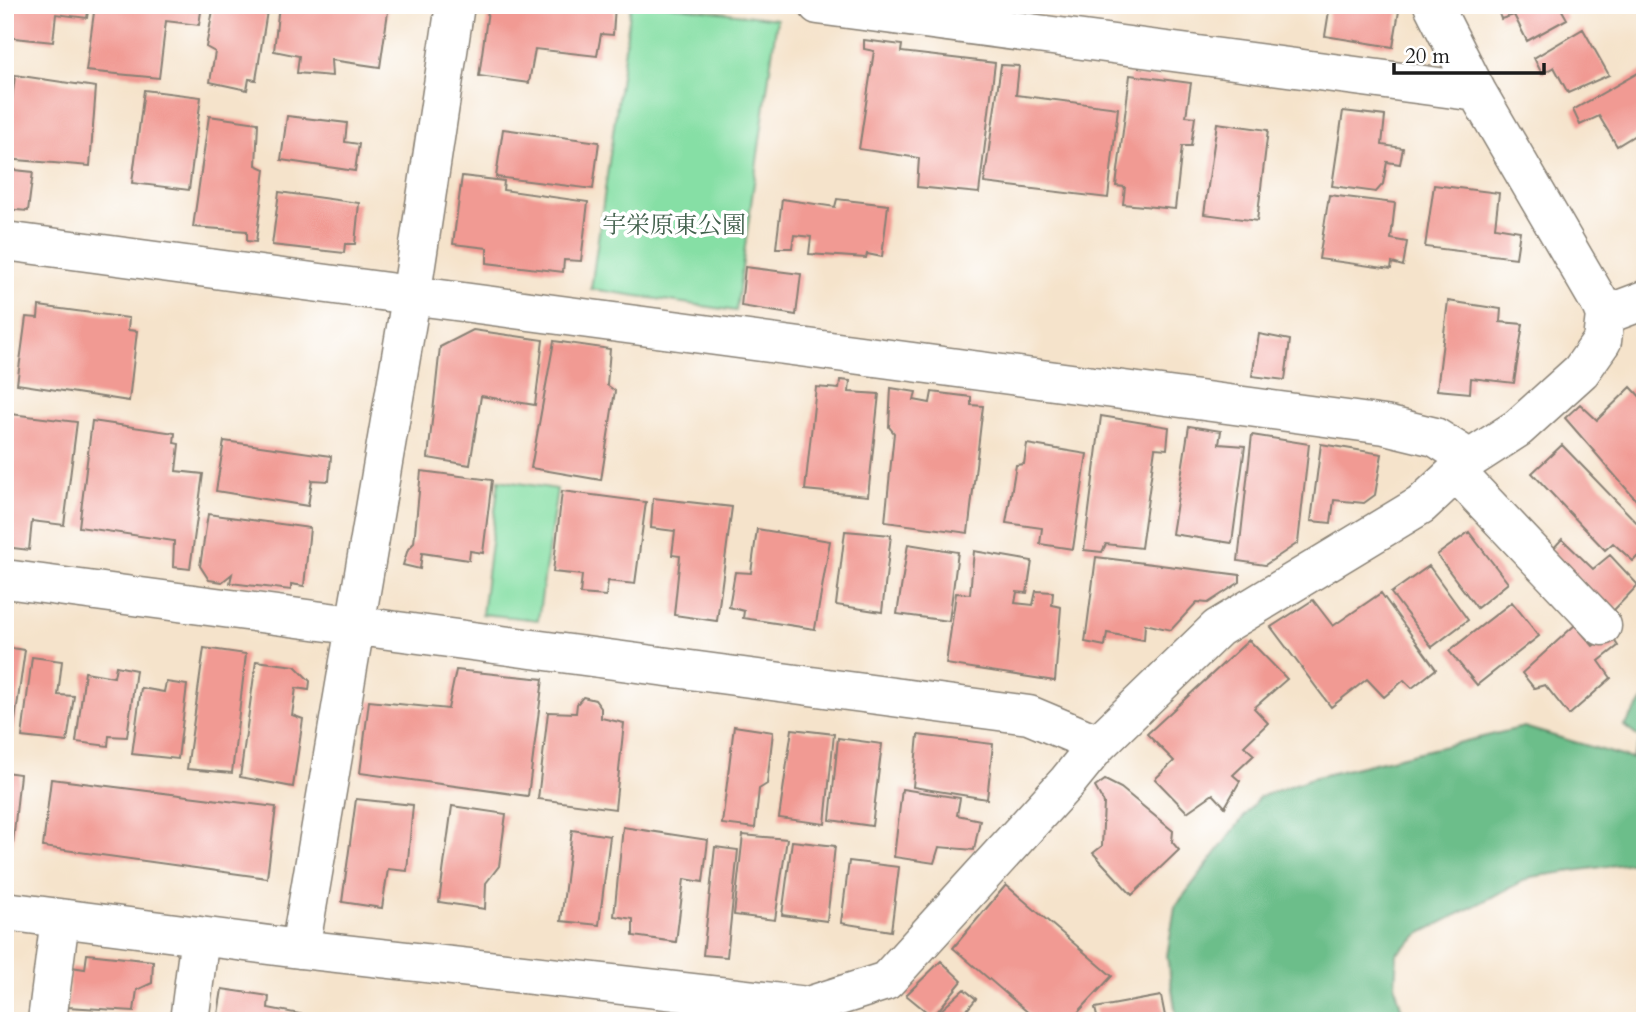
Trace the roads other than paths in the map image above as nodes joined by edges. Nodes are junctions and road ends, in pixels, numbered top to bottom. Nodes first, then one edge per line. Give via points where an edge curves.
1 (455, 5) edge
2 (818, 5) edge
3 (1433, 5) edge
4 (1477, 92) junction
5 (5, 241) edge
6 (411, 298) junction
7 (1645, 300) edge
8 (1605, 315) junction
9 (1463, 465) junction
10 (5, 579) edge
11 (1602, 626) dead end
12 (354, 627) junction
13 (1098, 744) junction
14 (5, 911) edge
15 (60, 918) junction
16 (200, 936) junction
17 (300, 949) junction
18 (47, 1021) edge
19 (189, 1021) edge

1 - 6 street
2 - 4 street
3 - 4 street
4 - 8 street
5 - 6 street
6 - 9 street via 1384,425 1434,438
6 - 12 street
7 - 8 street
8 - 9 street via 1602,341 1581,371 1518,428
9 - 11 street
9 - 13 street via 1411,512 1218,628
10 - 12 street
12 - 13 street via 1029,715
12 - 17 street
13 - 17 street via 886,981 808,1006
14 - 15 street
15 - 16 street
15 - 18 street
16 - 17 street
16 - 19 street

